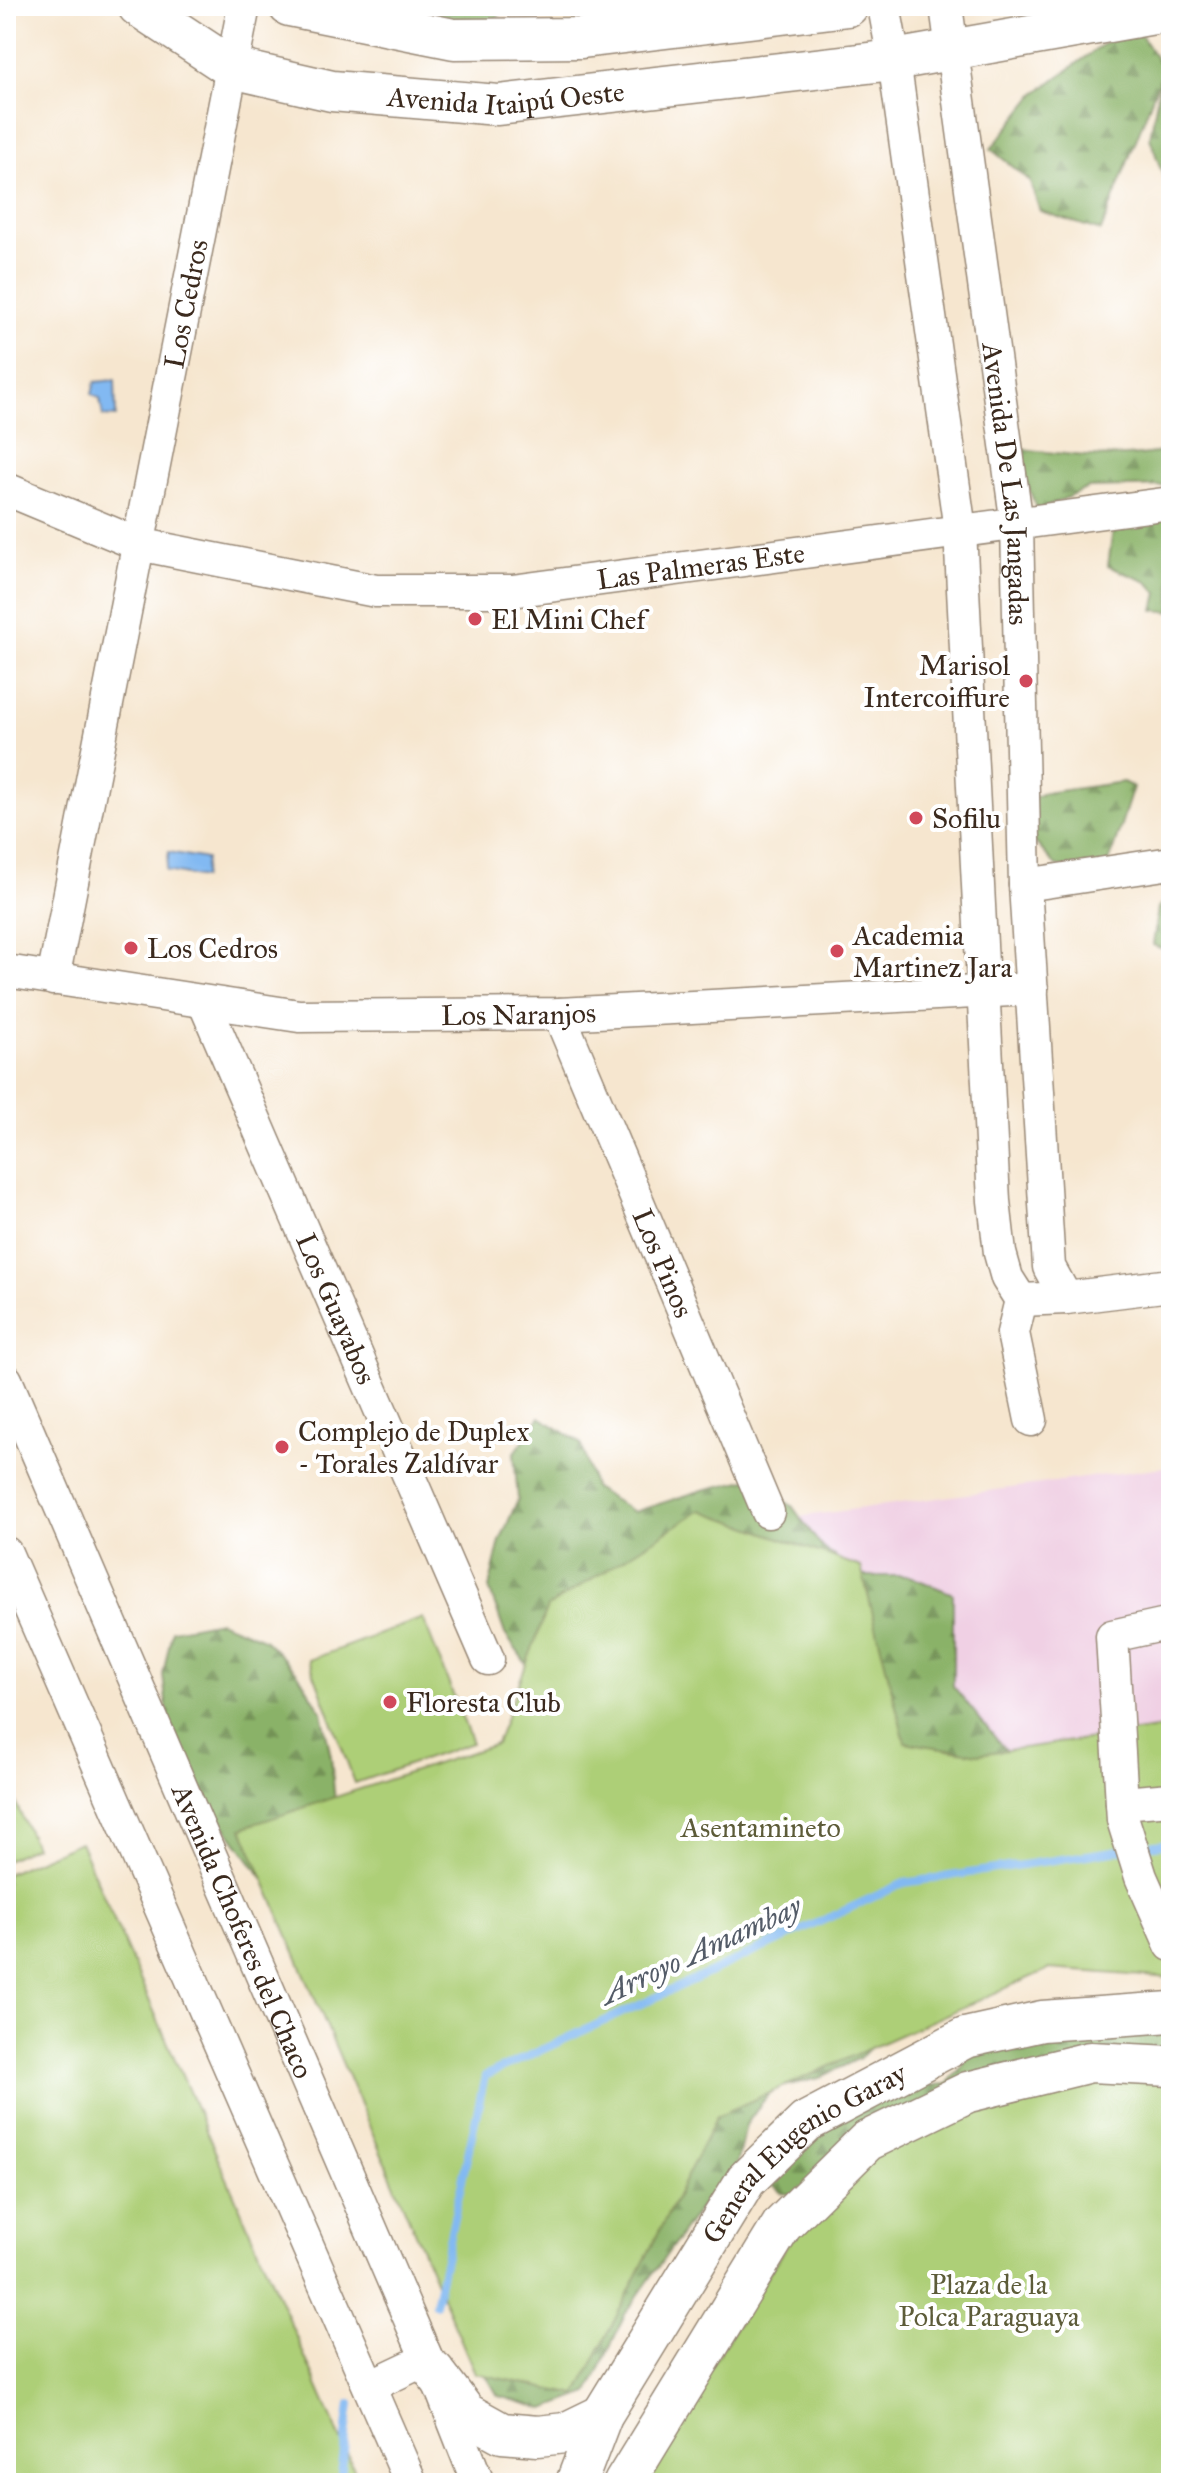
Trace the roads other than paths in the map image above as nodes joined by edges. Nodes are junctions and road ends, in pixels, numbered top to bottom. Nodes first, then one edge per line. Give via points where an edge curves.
1 (138, 6) edge
2 (244, 6) edge
3 (289, 6) edge
4 (848, 6) edge
5 (884, 6) edge
6 (946, 6) edge
7 (1171, 11) edge
8 (952, 51) junction
9 (894, 60) junction
10 (232, 68) junction
11 (6, 489) edge
12 (1171, 503) edge
13 (1017, 525) junction
14 (960, 530) junction
15 (138, 544) junction
16 (1171, 863) edge
17 (1025, 885) junction
18 (6, 971) edge
19 (53, 979) junction
20 (1032, 989) junction
21 (981, 991) junction
22 (204, 1002) junction
23 (559, 1014) junction
24 (1171, 1285) edge
25 (1066, 1298) junction
26 (1021, 1300) junction
27 (6, 1380) edge
28 (1031, 1420) dead end
29 (768, 1512) dead end
30 (6, 1553) edge
31 (1171, 1623) edge
32 (488, 1659) dead end
33 (1171, 1799) edge
34 (1122, 1811) junction
35 (1171, 1945) edge
36 (1171, 2012) edge
37 (1171, 2066) edge
38 (430, 2365) junction
39 (370, 2386) junction
40 (602, 2415) junction
41 (411, 2483) edge
42 (478, 2483) edge
43 (576, 2483) edge
44 (624, 2483) edge

1 - 10 street, Avenida Itaipú Oeste
2 - 10 street, Los Cedros
3 - 4 street, Avenida Itaipú Oeste via 454,39 582,38
5 - 9 street, Avenida De Las Jangadas
6 - 8 street, Avenida De Las Jangadas
7 - 8 street, Avenida Itaipú Oeste
8 - 9 street, Avenida Itaipú Oeste
8 - 13 street, Avenida De Las Jangadas
9 - 10 street, Avenida Itaipú Oeste via 498,105 332,91
9 - 14 street, Avenida De Las Jangadas
10 - 15 street, Los Cedros
11 - 15 street, Las Palmeras Este
12 - 13 street, Las Palmeras Este
13 - 14 street, Las Palmeras Este
13 - 17 street, Avenida De Las Jangadas
14 - 15 street, Las Palmeras Este via 512,591 376,591
14 - 21 street, Avenida De Las Jangadas
15 - 19 street, Los Cedros
16 - 17 street
17 - 20 street, Avenida De Las Jangadas
18 - 19 street, Los Naranjos
19 - 22 street, Los Naranjos
20 - 21 street, Los Naranjos
20 - 25 street, Avenida De Las Jangadas via 1049,1267
21 - 23 street, Los Naranjos
21 - 26 street, Avenida De Las Jangadas via 999,1240 1007,1278
22 - 23 street, Los Naranjos via 299,1016
22 - 32 street, Los Guayabos
23 - 29 street, Los Pinos
24 - 25 street
25 - 26 street
26 - 28 street via 1013,1333
27 - 38 street, Avenida Choferes del Chaco
30 - 39 street
31 - 34 street via 1112,1636
33 - 34 street
34 - 35 street via 1141,1877
36 - 40 street, General Eugenio Garay via 1042,2021 965,2038 806,2122 746,2180
37 - 44 street, General Eugenio Garay via 1090,2062 968,2092 867,2141 782,2225
38 - 39 street
38 - 40 street via 466,2413 502,2433 565,2433
38 - 42 street, Avenida Choferes del Chaco
39 - 41 street
40 - 43 street, General Eugenio Garay

